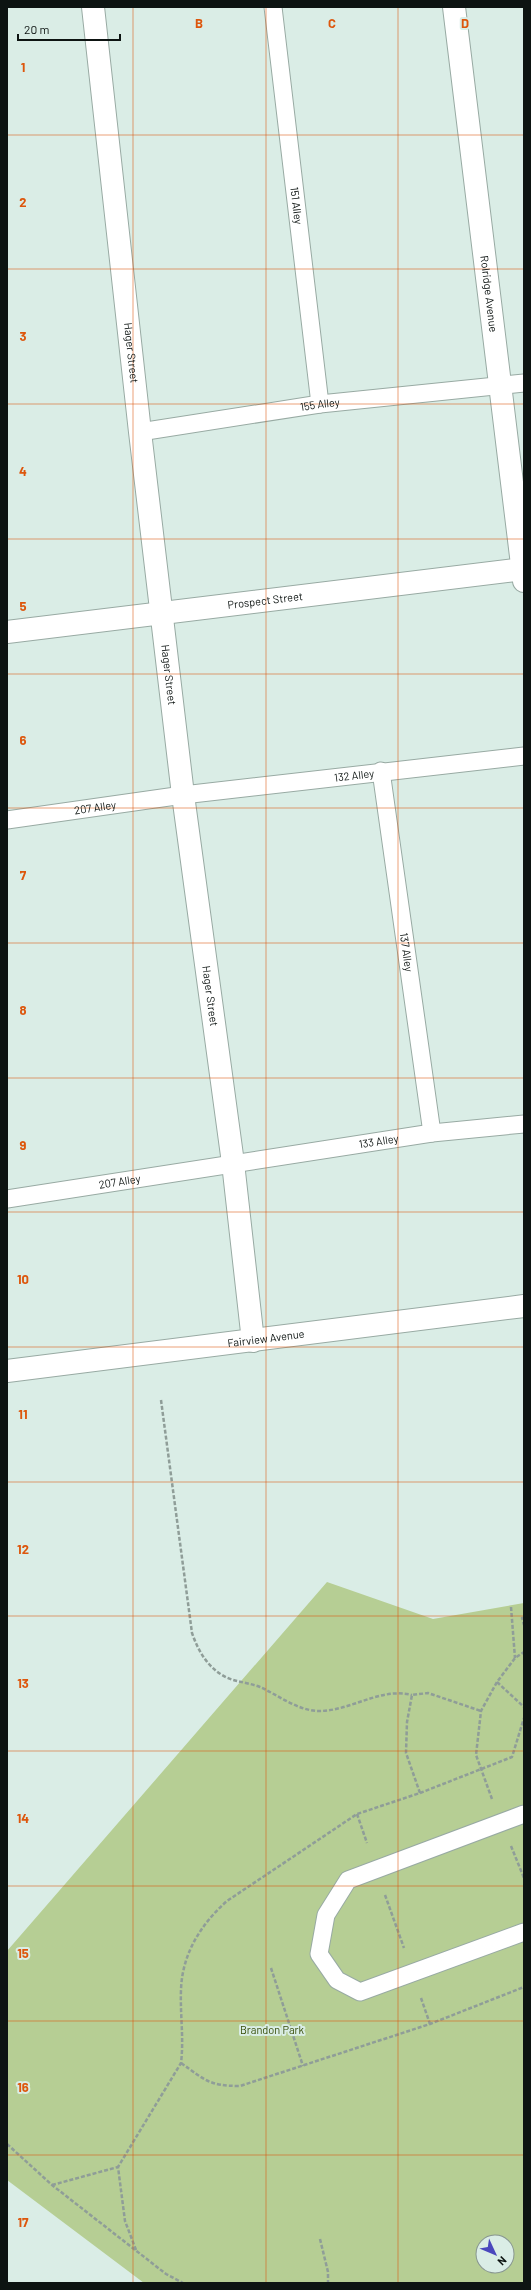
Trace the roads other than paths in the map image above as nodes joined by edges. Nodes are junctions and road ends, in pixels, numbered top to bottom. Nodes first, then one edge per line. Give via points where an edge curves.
1 (93, 7) edge
2 (273, 7) edge
3 (454, 7) edge
4 (524, 383) edge
5 (502, 386) junction
6 (320, 404) junction
7 (140, 432) junction
8 (524, 573) edge
9 (162, 613) junction
10 (7, 632) edge
11 (524, 756) edge
12 (381, 771) junction
13 (184, 795) junction
14 (7, 820) edge
15 (524, 1124) edge
16 (432, 1132) junction
17 (233, 1163) junction
18 (7, 1199) edge
19 (524, 1306) edge
20 (252, 1342) junction
21 (7, 1371) edge
22 (524, 1814) edge
23 (524, 1932) edge

1 - 7 street, Hager Street
2 - 6 lane, 151 Alley
3 - 5 street, Rolridge Avenue
4 - 5 lane, 155 Alley
5 - 6 lane, 155 Alley
5 - 8 street, Rolridge Avenue via 508,457
6 - 7 lane, 155 Alley
7 - 9 street, Hager Street
8 - 9 street, Prospect Street
9 - 10 street, Prospect Street
9 - 13 street, Hager Street
11 - 12 lane, 132 Alley
12 - 13 lane, 132 Alley
12 - 16 lane, 137 Alley
13 - 14 lane, 207 Alley
13 - 17 street, Hager Street
15 - 16 lane, 133 Alley
16 - 17 lane, 133 Alley
17 - 18 lane, 207 Alley
17 - 20 street, Hager Street
19 - 20 street, Fairview Avenue
20 - 21 street, Fairview Avenue
22 - 23 lane via 348,1880 326,1915 320,1954 337,1980 360,1992

